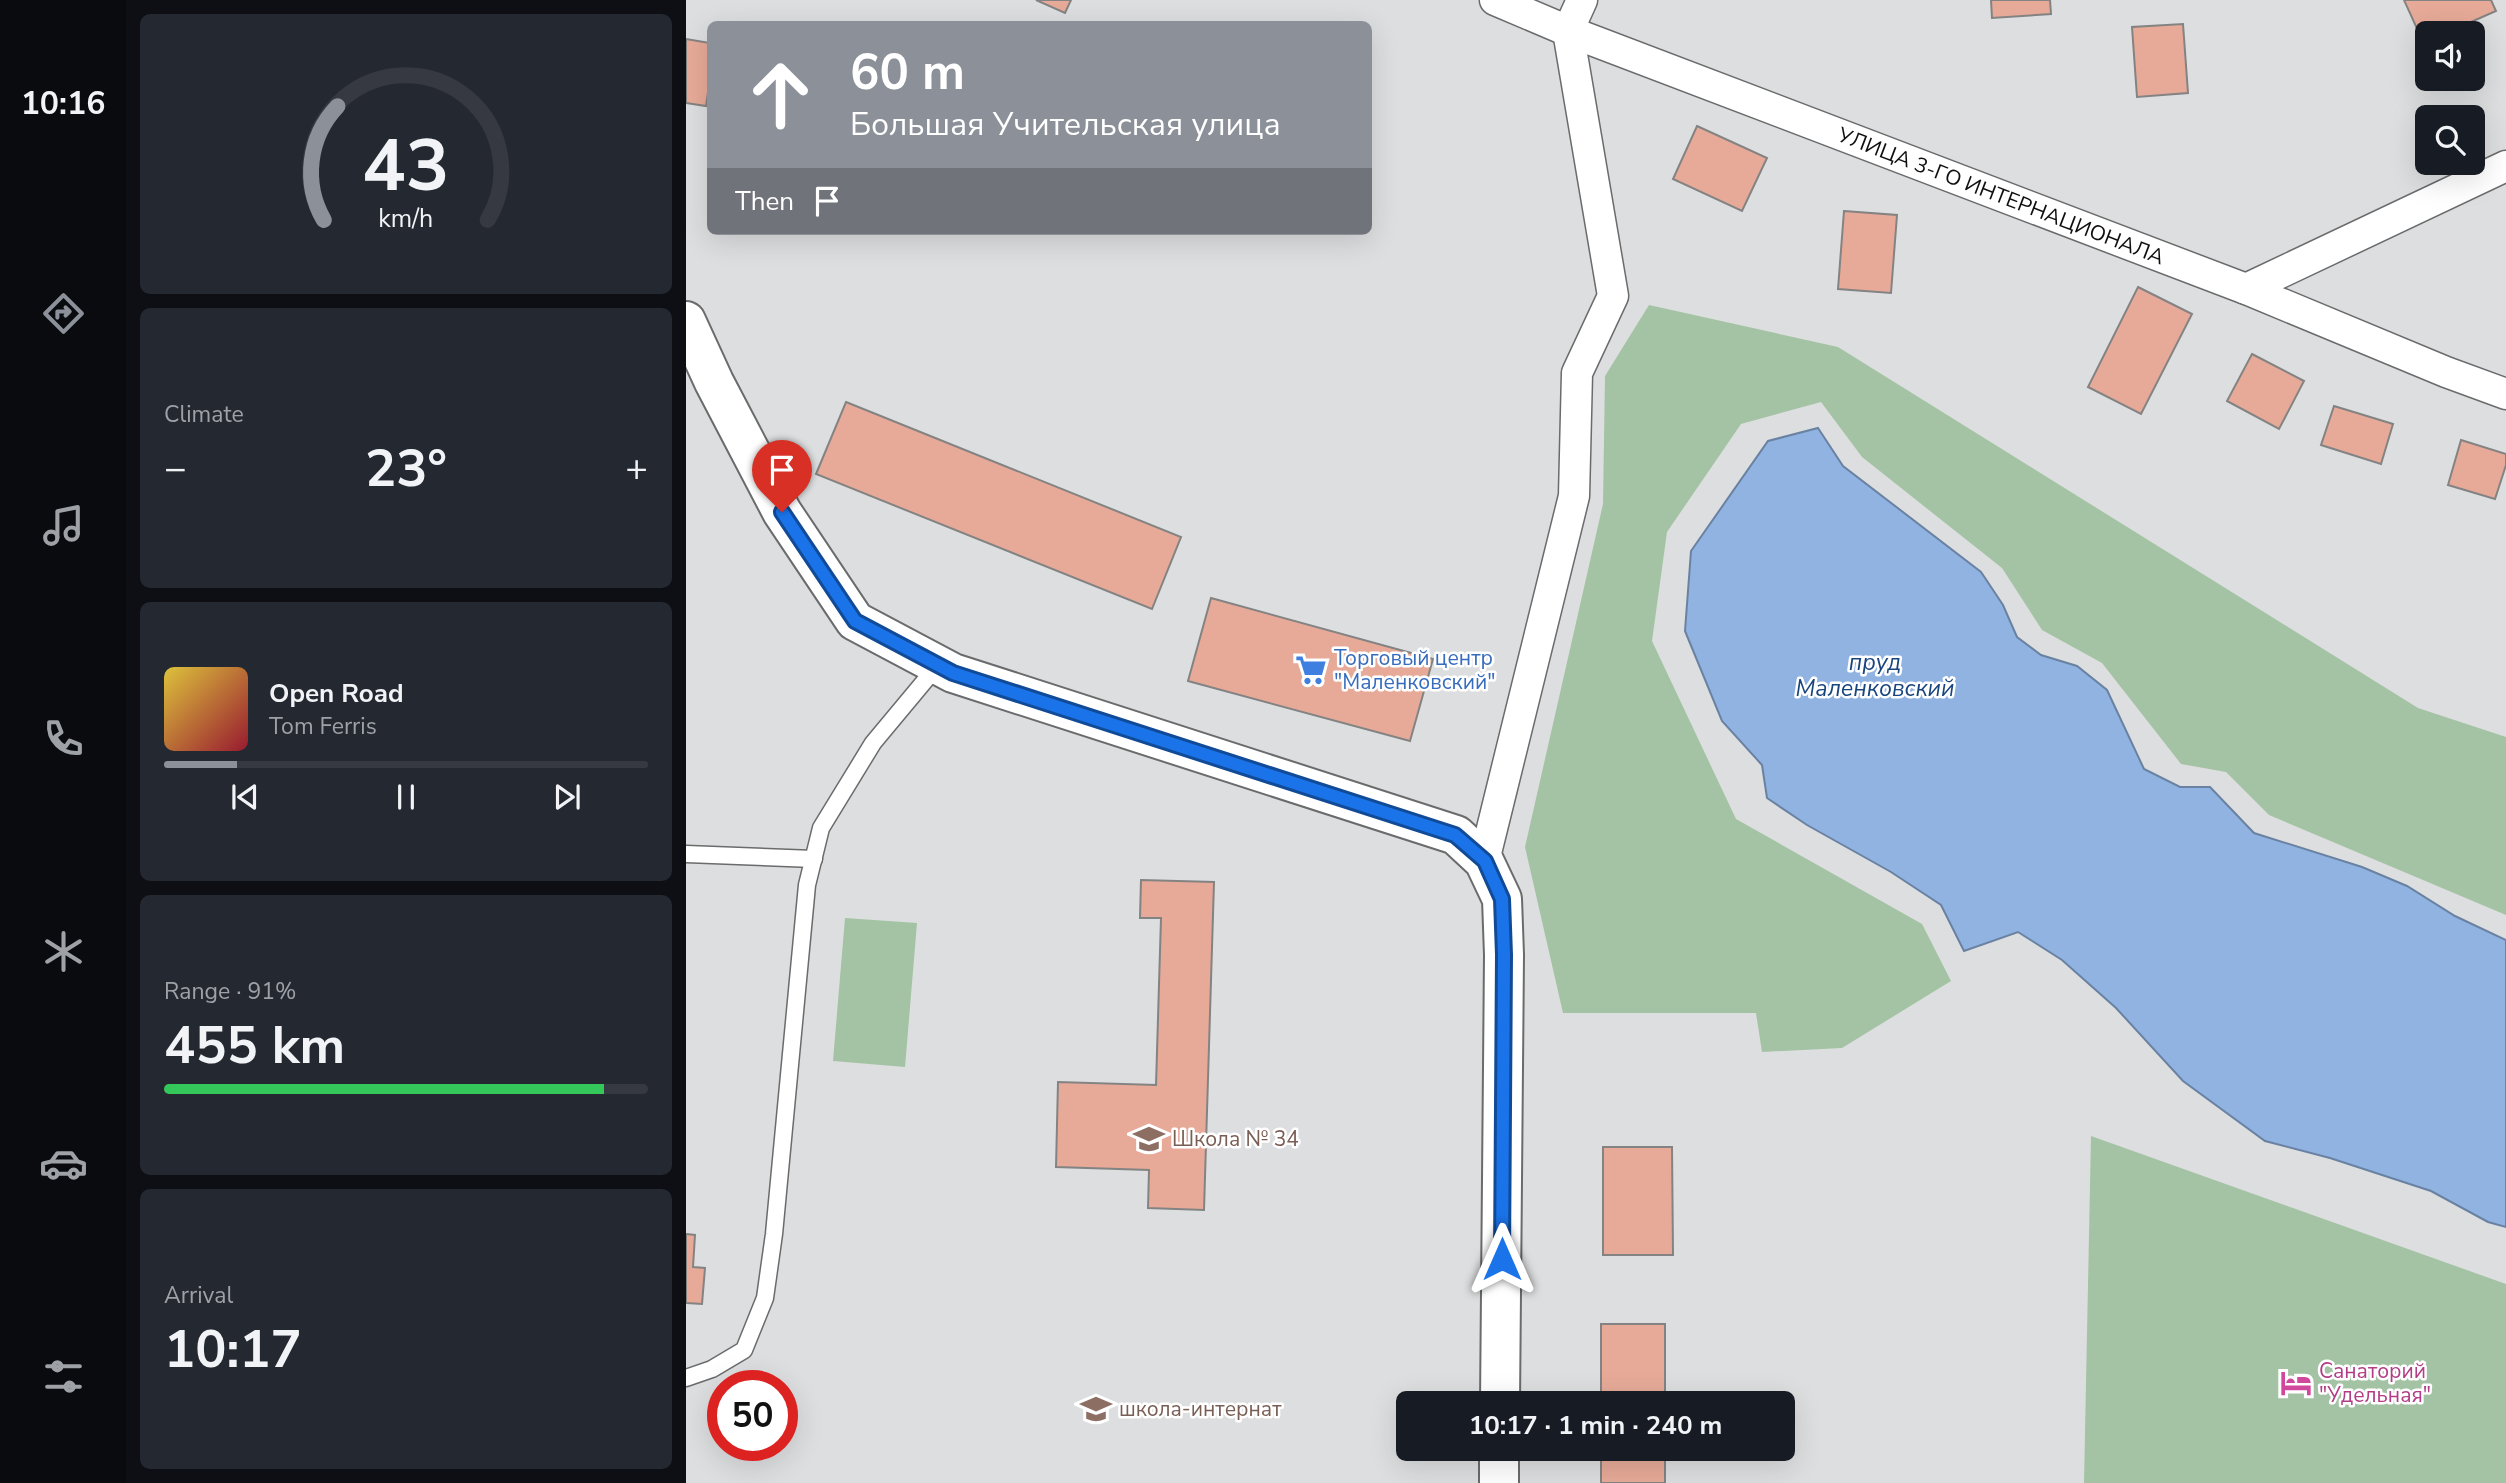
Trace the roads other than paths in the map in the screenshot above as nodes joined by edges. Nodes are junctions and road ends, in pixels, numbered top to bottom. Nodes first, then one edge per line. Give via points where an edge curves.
1 (1495, 0) edge
2 (1582, 0) edge
3 (1568, 31) junction
4 (2506, 166) edge
5 (2246, 289) junction
6 (686, 321) edge
7 (2506, 394) edge
8 (937, 665) junction
9 (686, 854) edge
10 (814, 859) junction
11 (1485, 861) junction
12 (686, 1378) edge
13 (1500, 1391) edge
14 (1499, 1461) edge
15 (1499, 1483) edge

1 - 3 street, УЛИЦА 3-ГО ИНТЕРНАЦИОНАЛА
2 - 3 street
3 - 5 street, УЛИЦА 3-ГО ИНТЕРНАЦИОНАЛА
3 - 11 street via 1613,296 1577,373 1574,496
4 - 5 street
5 - 7 street, УЛИЦА 3-ГО ИНТЕРНАЦИОНАЛА
6 - 8 main road via 782,512 855,621
8 - 10 lane via 848,780 821,828
8 - 11 main road via 1455,835
9 - 10 lane
10 - 12 lane via 807,885 765,1298 744,1350 712,1370
11 - 13 main road via 1502,899 1504,955
14 - 15 main road

